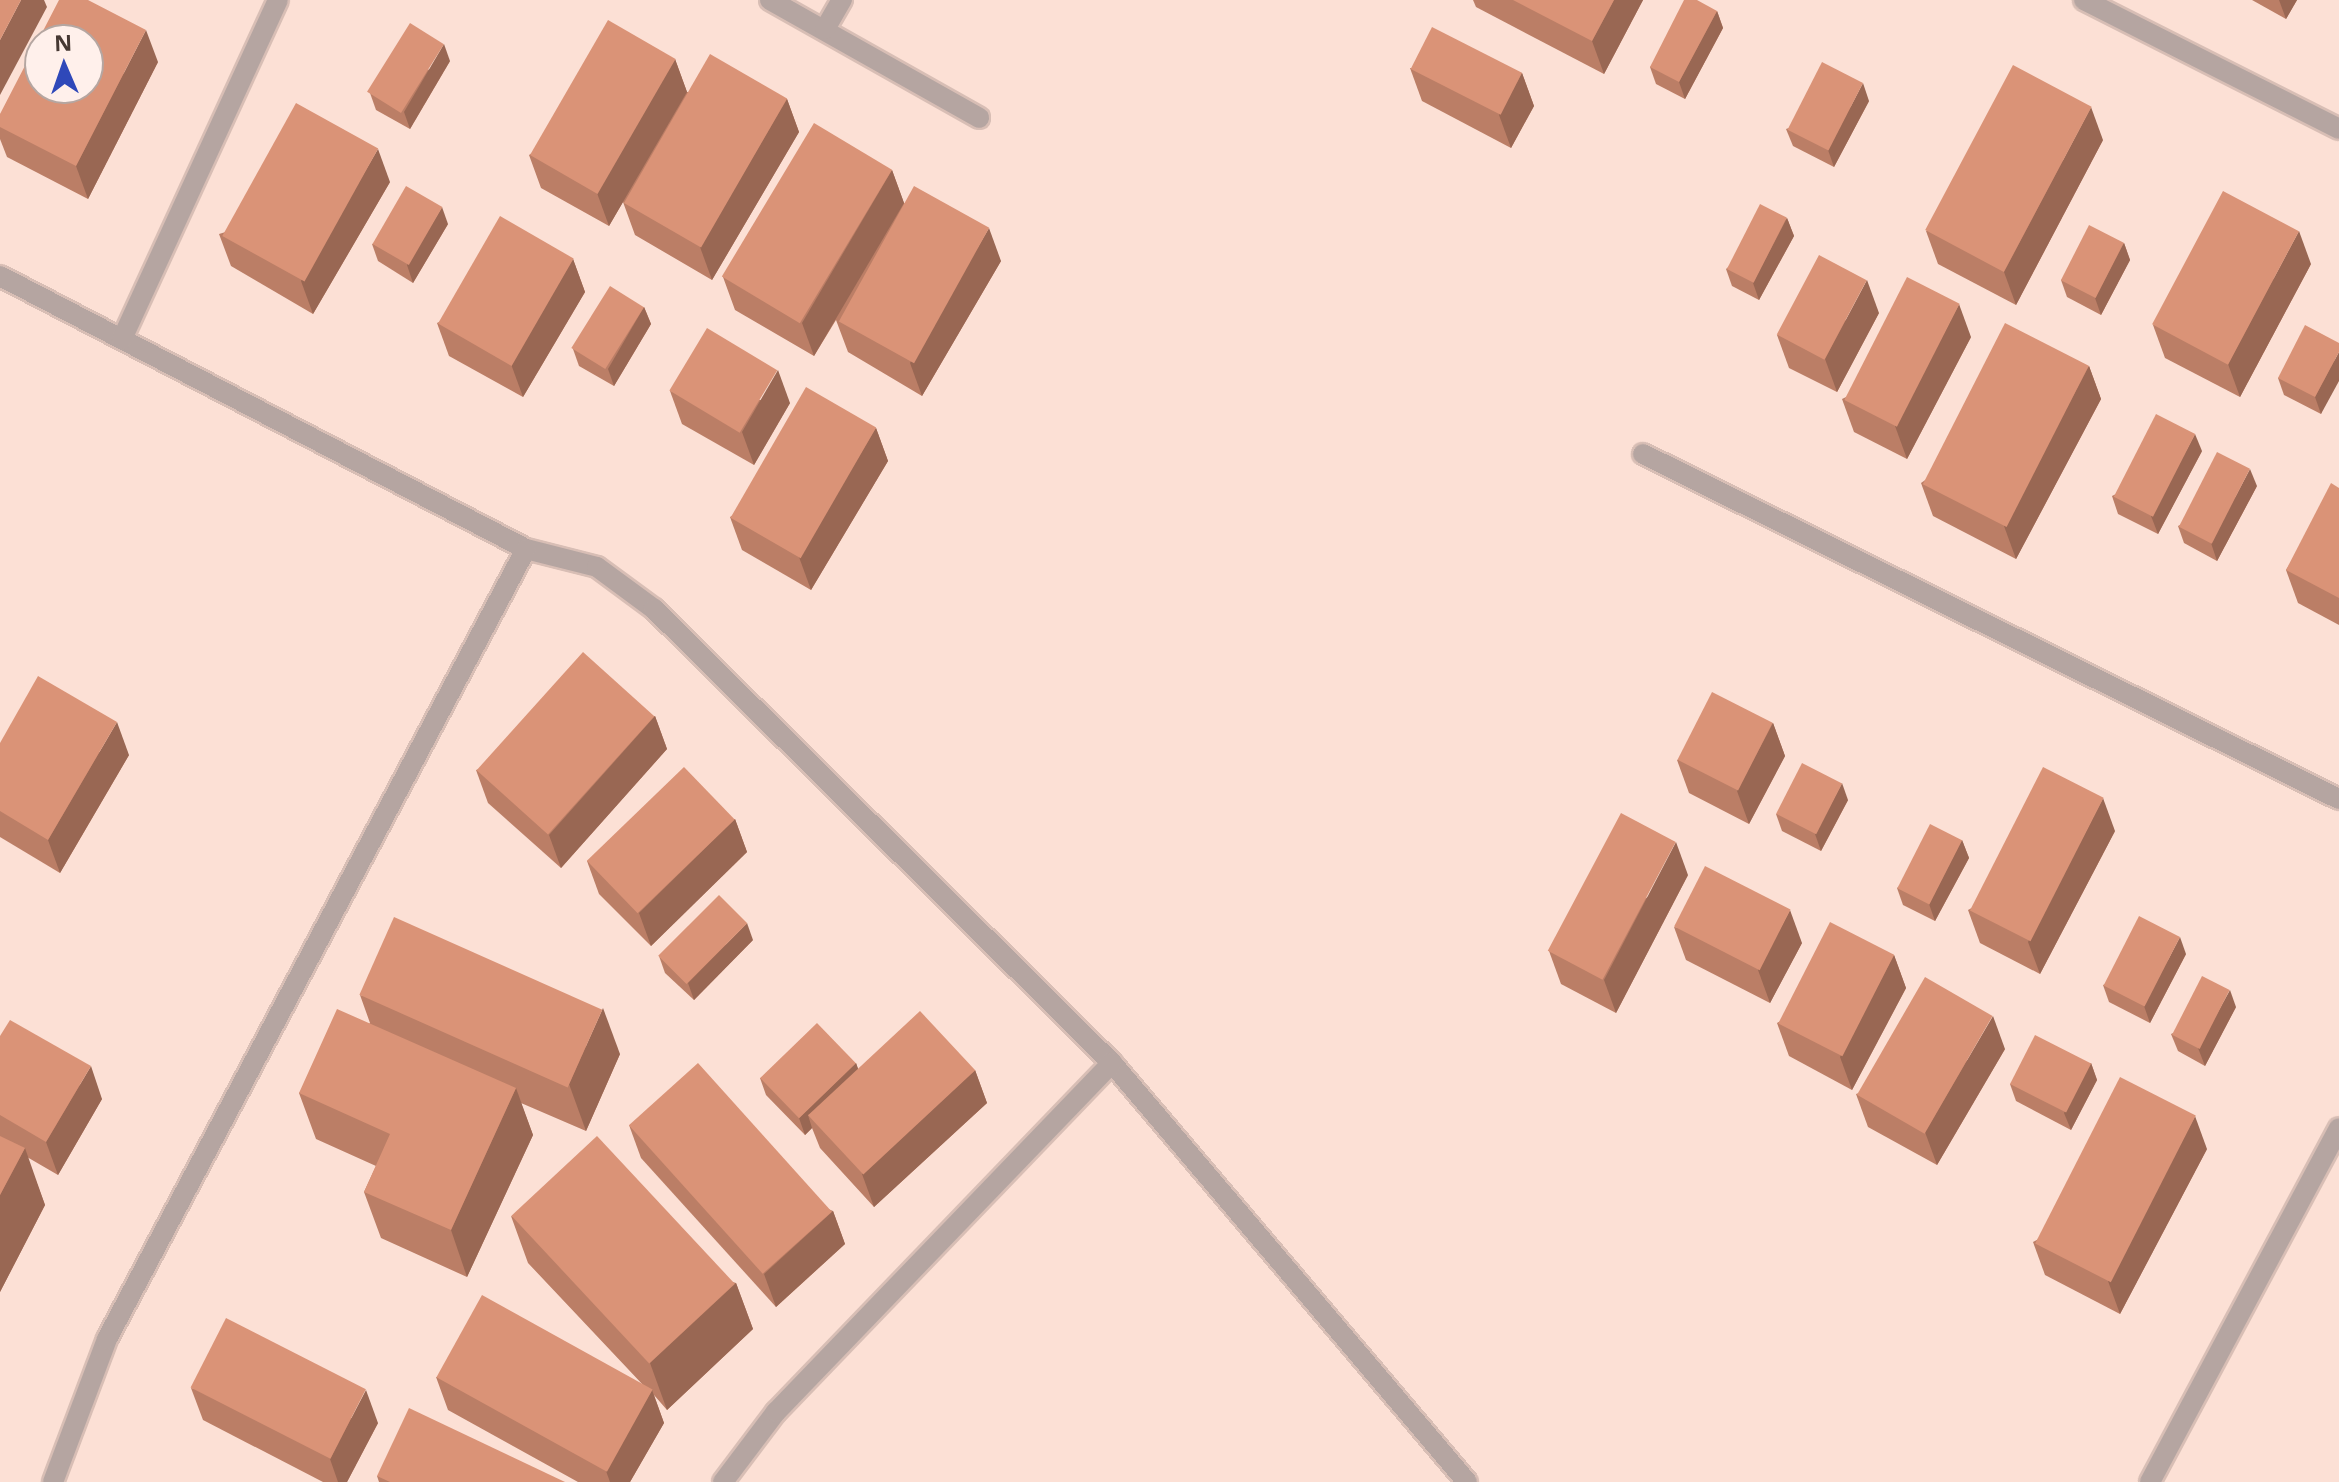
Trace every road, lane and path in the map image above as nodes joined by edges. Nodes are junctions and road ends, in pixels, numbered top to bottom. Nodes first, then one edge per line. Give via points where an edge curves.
1 (278, 0) edge
2 (770, 0) edge
3 (842, 0) edge
4 (2084, 0) edge
5 (825, 29) junction
6 (979, 118) dead end
7 (2339, 129) edge
8 (0, 276) edge
9 (122, 339) junction
10 (1643, 454) dead end
11 (526, 549) junction
12 (2339, 799) edge
13 (1112, 1063) junction
14 (2339, 1128) edge
15 (53, 1482) edge
16 (723, 1482) edge
17 (1467, 1482) edge
18 (2150, 1482) edge

1 - 9 street
2 - 5 street
3 - 5 street
4 - 7 street
5 - 6 street
8 - 9 street
9 - 11 street
10 - 12 street
11 - 13 street via 597,567 654,609
11 - 15 street via 107,1339
13 - 16 street via 776,1412
13 - 17 street
14 - 18 street

